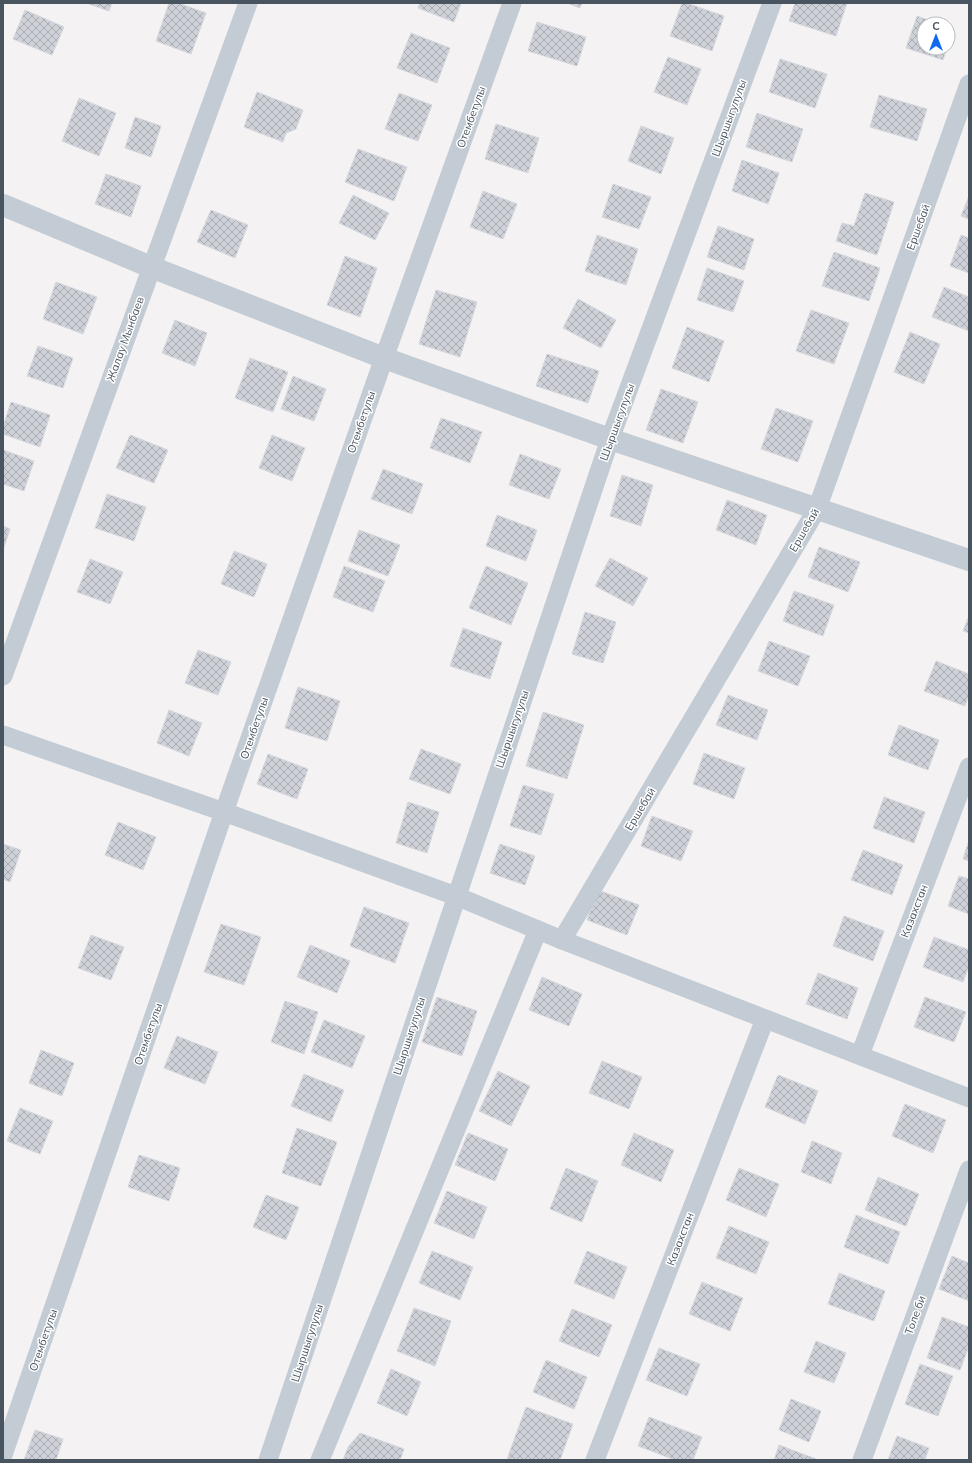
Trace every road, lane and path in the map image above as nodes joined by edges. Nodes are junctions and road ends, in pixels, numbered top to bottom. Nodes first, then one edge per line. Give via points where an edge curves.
1 (248, 3) edge
2 (512, 3) edge
3 (772, 3) edge
4 (969, 84) edge
5 (3, 205) edge
6 (151, 267) junction
7 (384, 358) junction
8 (610, 439) junction
9 (817, 509) junction
10 (969, 560) edge
11 (3, 676) edge
12 (3, 736) edge
13 (969, 767) edge
14 (224, 812) junction
15 (456, 896) junction
16 (538, 930) junction
17 (562, 940) junction
18 (765, 1019) junction
19 (860, 1056) junction
20 (969, 1098) edge
21 (969, 1170) edge
22 (3, 1455) edge
23 (268, 1460) edge
24 (320, 1460) edge
25 (595, 1460) edge
26 (862, 1460) edge

1 - 6 street, Жалау Мынбаев
2 - 7 street, Отембетулы
3 - 8 street, Шыршыгулулы
4 - 9 street, Ершебай
5 - 6 street
6 - 7 street
6 - 11 street, Жалау Мынбаев
7 - 8 street
7 - 14 street, Отембетулы
8 - 9 street
8 - 15 street, Шыршыгулулы
9 - 10 street
9 - 17 street, Ершебай
12 - 14 street
13 - 19 street, Казахстан
14 - 15 street
14 - 22 street, Отембетулы
15 - 16 street
15 - 23 street, Шыршыгулулы
16 - 17 street
16 - 24 street
17 - 18 street
18 - 19 street
18 - 25 street, Казахстан
19 - 20 street
21 - 26 street, Толе би

